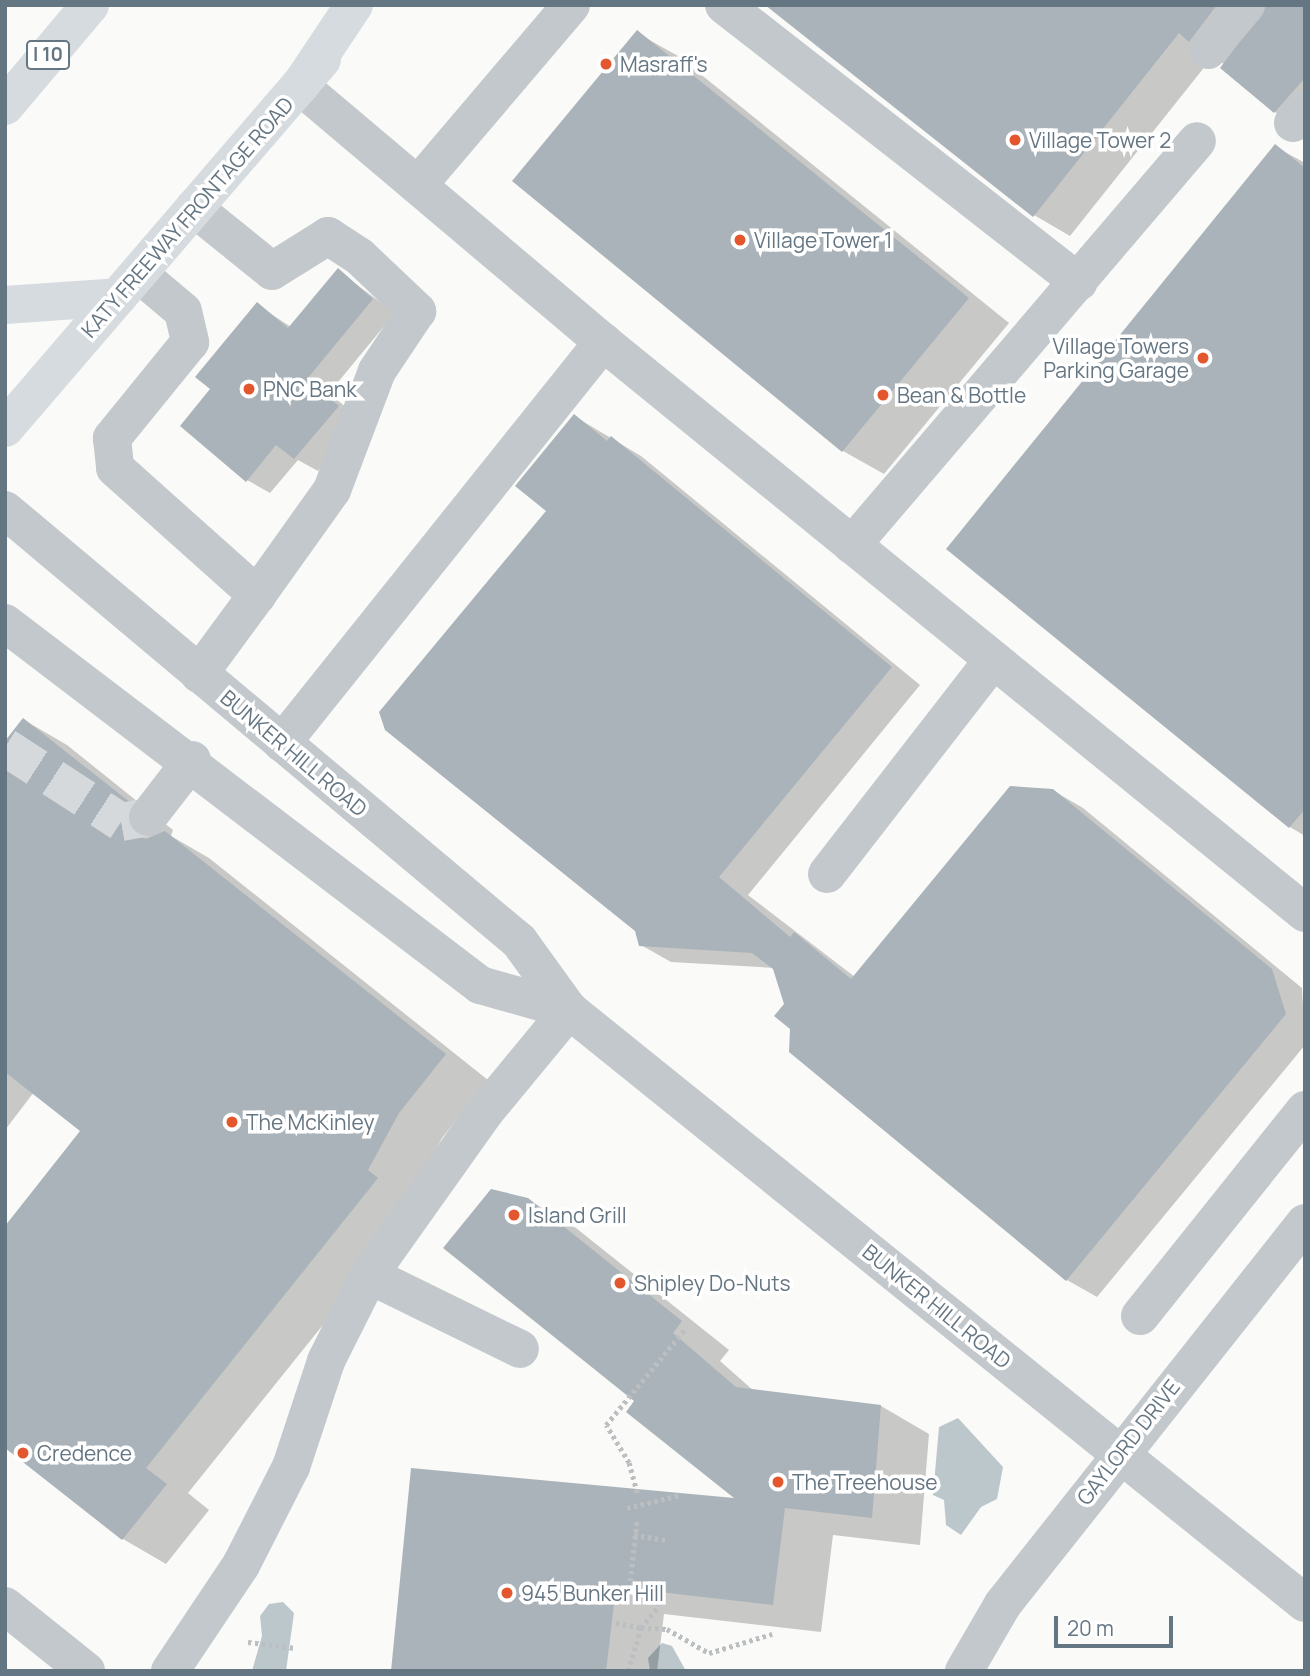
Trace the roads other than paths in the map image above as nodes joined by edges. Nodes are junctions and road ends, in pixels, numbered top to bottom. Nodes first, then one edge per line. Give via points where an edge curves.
1 (90, 5) edge
2 (354, 5) edge
3 (369, 5) edge
4 (571, 5) edge
5 (724, 5) edge
6 (1246, 5) edge
7 (1208, 50) dead end
8 (300, 86) junction
9 (5, 106) edge
10 (1197, 141) dead end
11 (418, 185) junction
12 (194, 208) junction
13 (1079, 282) junction
14 (128, 285) junction
15 (5, 305) edge
16 (603, 342) junction
17 (5, 428) edge
18 (5, 510) edge
19 (852, 545) junction
20 (257, 595) junction
21 (5, 622) edge
22 (993, 660) junction
23 (199, 674) junction
24 (282, 743) junction
25 (192, 760) junction
26 (148, 817) dead end
27 (827, 874) dead end
28 (1305, 913) edge
29 (569, 1010) junction
30 (1305, 1110) edge
31 (1305, 1223) edge
32 (369, 1275) junction
33 (1140, 1316) dead end
34 (520, 1349) dead end
35 (1119, 1453) junction
36 (1305, 1602) edge
37 (5, 1606) edge
38 (86, 1671) edge
39 (170, 1671) edge
40 (964, 1671) edge

1 - 9 main road, I 10
2 - 8 main road
3 - 8 main road, KATY FREEWAY FRONTAGE ROAD
4 - 11 street
5 - 13 street
6 - 7 street
8 - 11 street
8 - 12 main road, KATY FREEWAY FRONTAGE ROAD
10 - 13 street
11 - 16 street
12 - 14 main road, KATY FREEWAY FRONTAGE ROAD
12 - 20 street via 272,271 328,236 417,311 377,371 332,490
13 - 19 street
14 - 15 main road
14 - 17 main road, KATY FREEWAY FRONTAGE ROAD
14 - 20 street via 183,311 190,342 112,438 116,468
16 - 19 street
16 - 24 street
18 - 23 street, BUNKER HILL ROAD
19 - 22 street
20 - 23 street
21 - 25 street, BUNKER HILL ROAD
22 - 27 street
22 - 28 street
23 - 24 street, BUNKER HILL ROAD
24 - 29 street, BUNKER HILL ROAD via 519,941
25 - 26 street
25 - 29 street, BUNKER HILL ROAD via 480,985
29 - 32 street via 484,1113
29 - 35 street, BUNKER HILL ROAD
30 - 33 street
31 - 35 street, GAYLORD DRIVE
32 - 34 street
32 - 39 street via 326,1361 291,1467 241,1565
35 - 36 street, BUNKER HILL ROAD
35 - 40 street, GAYLORD DRIVE via 1003,1604
37 - 38 street

